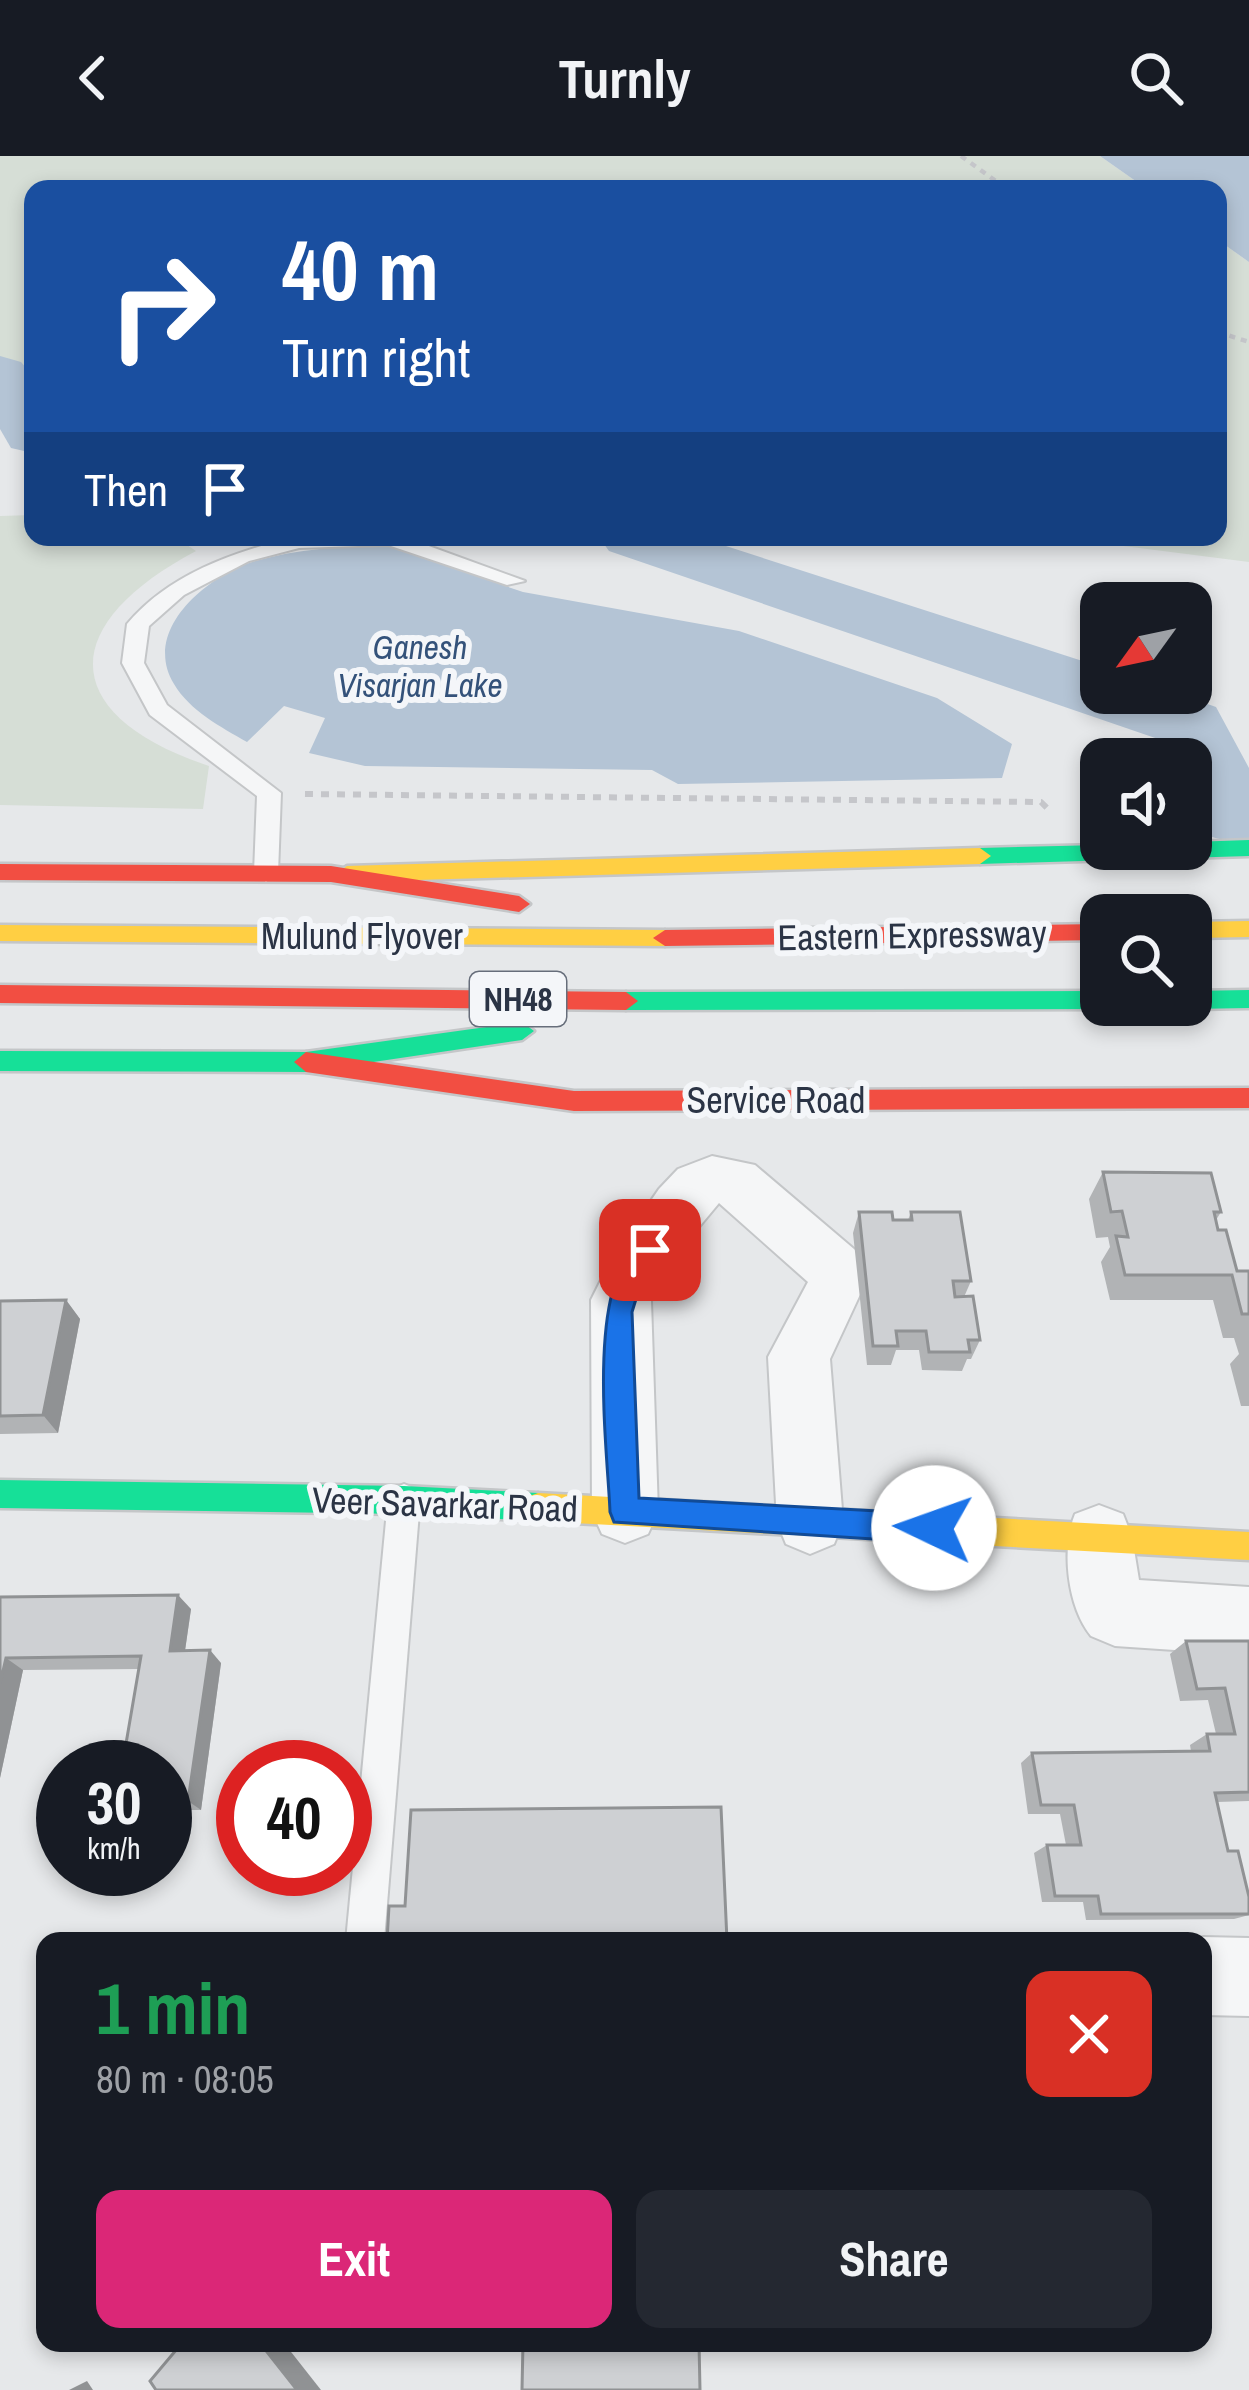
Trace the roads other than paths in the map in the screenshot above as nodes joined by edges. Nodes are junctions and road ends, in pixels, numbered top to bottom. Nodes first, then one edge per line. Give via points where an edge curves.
1 (283, 546) edge
2 (411, 546) edge
3 (514, 580) dead end
4 (1249, 848) edge
5 (0, 872) edge
6 (266, 873) junction
7 (331, 874) junction
8 (1249, 929) edge
9 (1212, 930) edge
10 (1080, 932) edge
11 (0, 933) edge
12 (724, 938) junction
13 (0, 994) edge
14 (1249, 999) edge
15 (1080, 1000) edge
16 (1212, 1000) edge
17 (722, 1002) junction
18 (0, 1061) edge
19 (306, 1062) junction
20 (1249, 1097) edge
21 (0, 1494) edge
22 (404, 1500) junction
23 (625, 1512) junction
24 (810, 1522) junction
25 (1099, 1538) junction
26 (1172, 1541) junction
27 (1249, 1546) edge
28 (1216, 1619) edge
29 (366, 1932) edge
30 (1212, 1976) edge
31 (1249, 1977) edge

1 - 6 lane via 242,557 164,602 138,624 133,663 158,710 269,793
2 - 3 lane
4 - 7 main road
5 - 6 main road
6 - 7 main road
7 - 12 main road
8 - 9 main road
10 - 12 main road, Eastern Expressway / NH48
11 - 12 main road, Mulund Flyover / NH48
13 - 17 main road, Mulund Flyover / NH48
14 - 16 main road
15 - 17 main road, NH48
17 - 19 main road
18 - 19 main road
19 - 20 main road, Service Road via 574,1101
21 - 22 main road, Veer Savarkar Road
22 - 23 main road, Veer Savarkar Road
22 - 29 lane
23 - 24 main road, Veer Savarkar Road
23 - 24 street via 621,1300 694,1187 721,1178 840,1273 799,1357
24 - 25 main road, Veer Savarkar Road
25 - 26 main road, Veer Savarkar Road
25 - 28 street via 1115,1612
26 - 27 main road, Veer Savarkar Road
26 - 28 street
30 - 31 street

